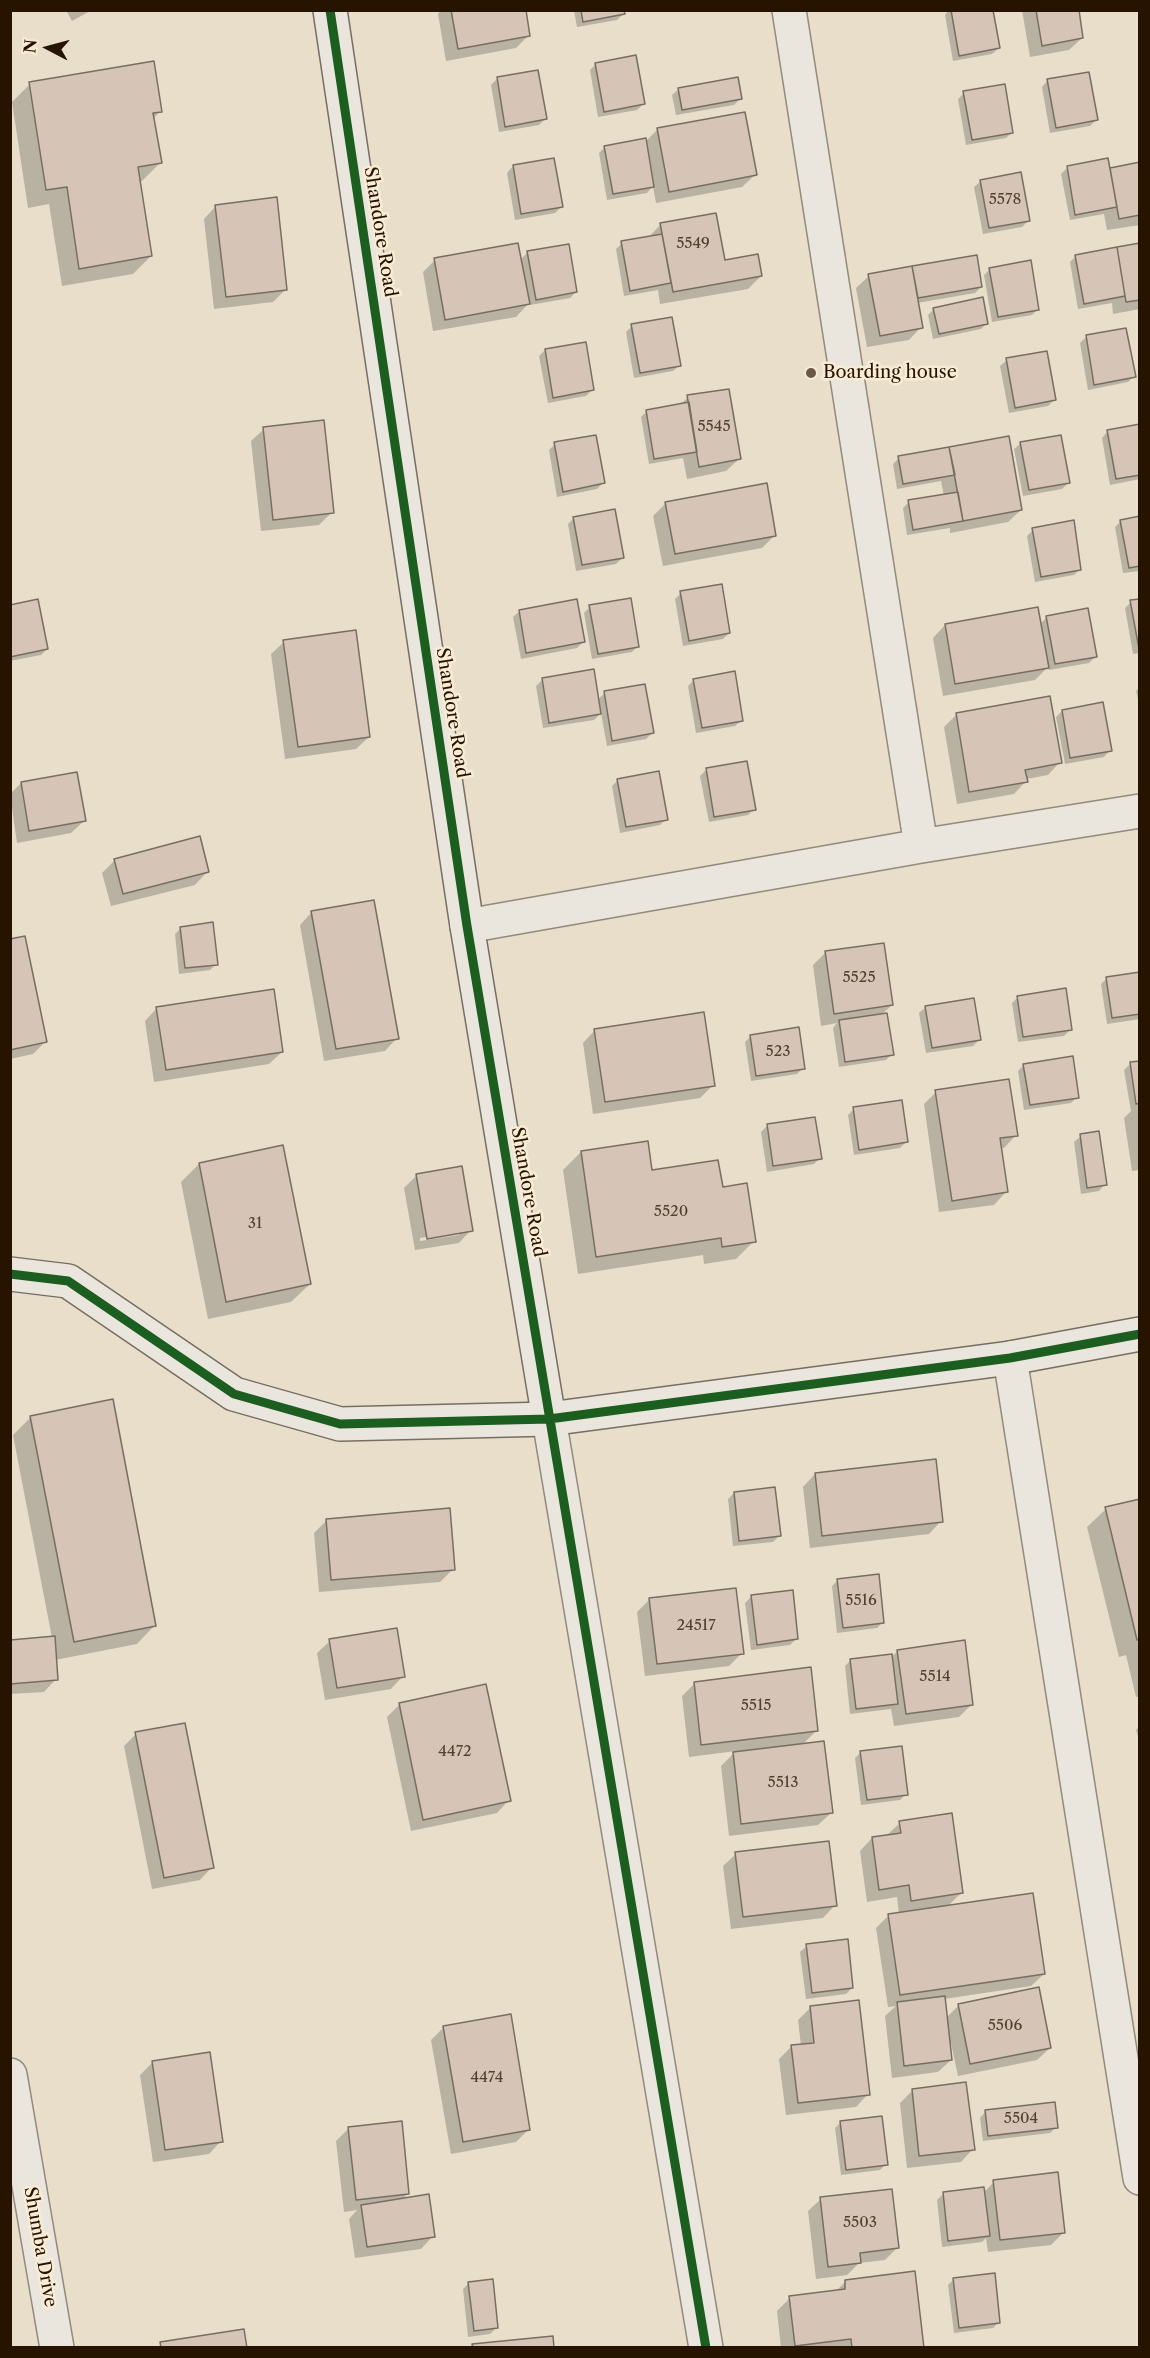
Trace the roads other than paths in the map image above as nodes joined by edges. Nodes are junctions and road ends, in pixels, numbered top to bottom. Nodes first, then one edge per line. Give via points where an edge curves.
1 (330, 10) edge
2 (789, 10) edge
3 (1140, 810) edge
4 (921, 846) junction
5 (467, 926) junction
6 (10, 1274) edge
7 (1140, 1334) edge
8 (1010, 1358) junction
9 (549, 1419) junction
10 (10, 2075) edge
11 (1140, 2178) edge
12 (57, 2348) edge
13 (706, 2348) edge

1 - 5 street, Shandore Road
2 - 4 street
3 - 4 street
4 - 5 street
5 - 9 street, Shandore Road
6 - 9 street via 68,1281 234,1394 340,1424
7 - 8 street
8 - 9 street
8 - 11 street
9 - 13 street, Shandore Road
10 - 12 street, Shumba Drive

